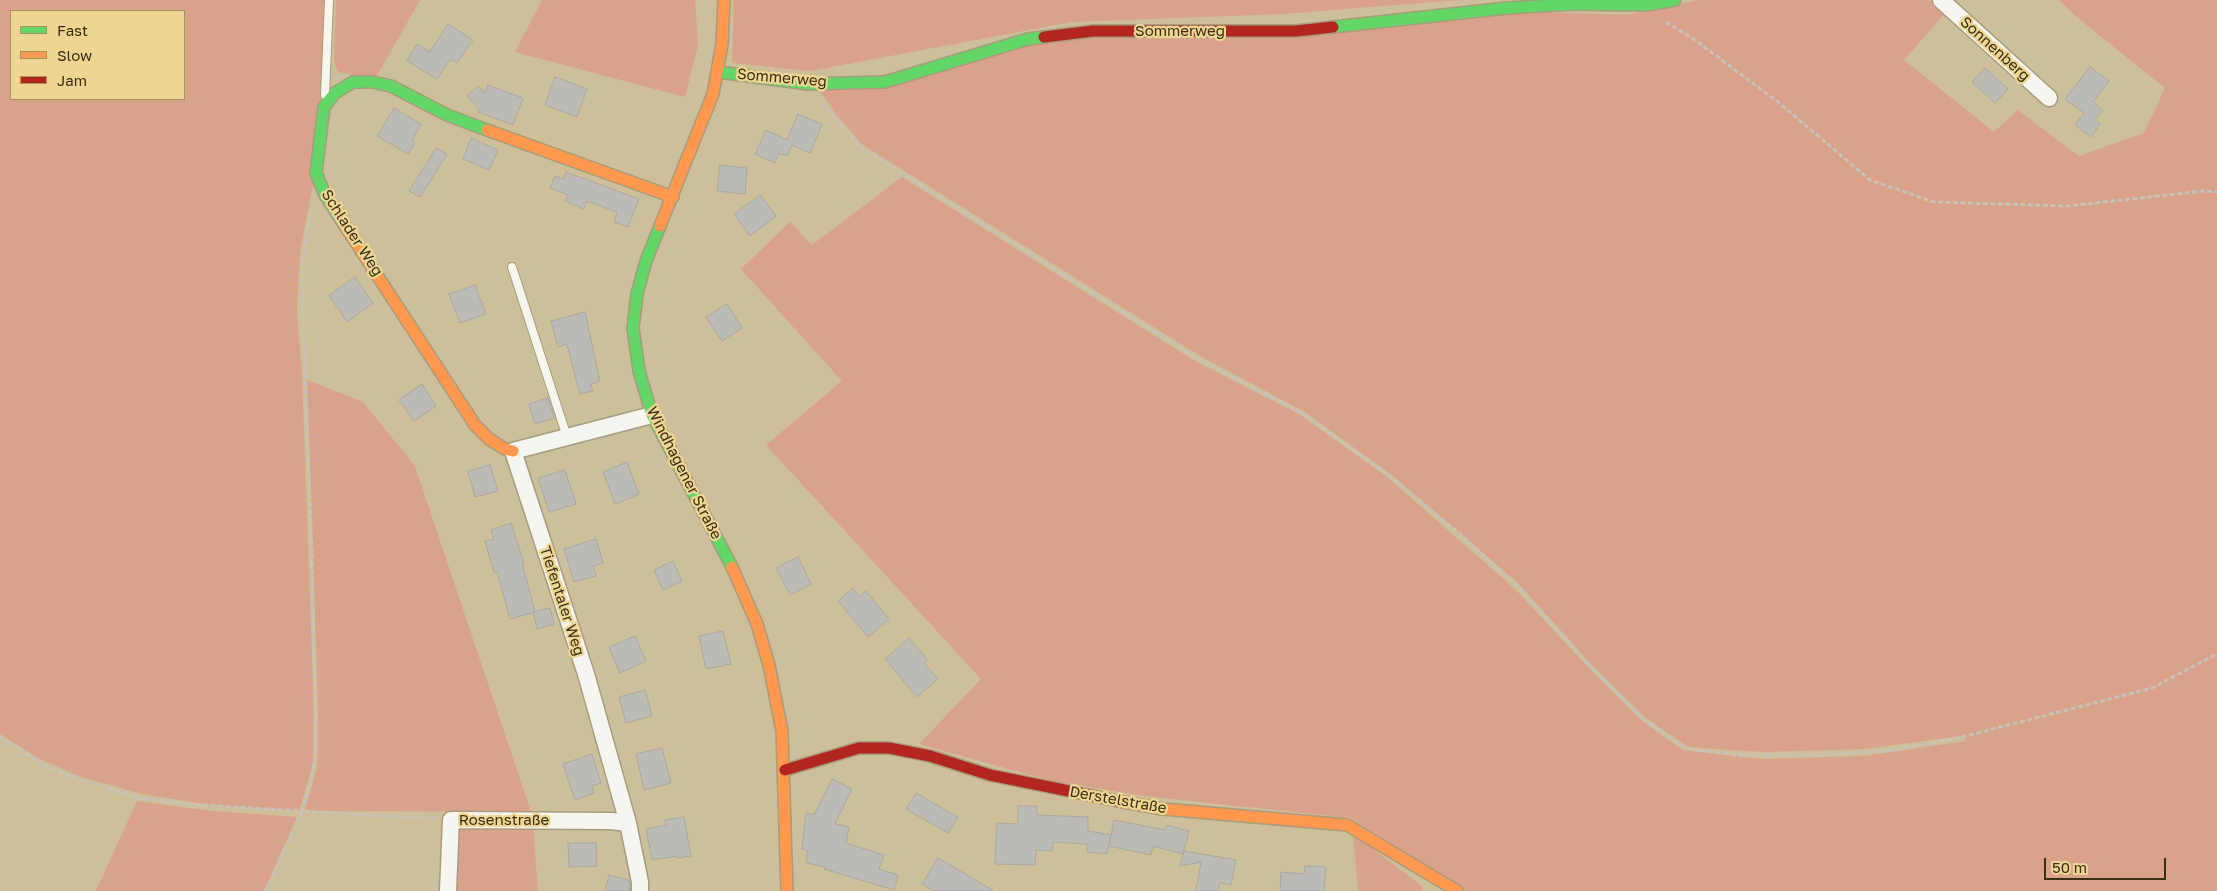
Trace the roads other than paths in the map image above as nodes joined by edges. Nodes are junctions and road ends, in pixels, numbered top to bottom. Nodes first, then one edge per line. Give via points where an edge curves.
1 (329, 0) edge
2 (724, 0) edge
3 (1675, 0) edge
4 (1942, 0) edge
5 (718, 72) junction
6 (2049, 98) dead end
7 (324, 106) junction
8 (673, 197) junction
9 (512, 266) dead end
10 (652, 415) junction
11 (567, 437) junction
12 (513, 451) junction
13 (785, 770) junction
14 (628, 823) junction
15 (448, 891) edge
16 (640, 891) edge
17 (787, 891) edge
18 (1457, 891) edge

1 - 7 lane
2 - 5 street, Windhagener Straße
3 - 5 street, Sommerweg via 1647,5 1574,4 1507,8 1296,31 1093,31 1028,40 885,82 808,84
4 - 6 street, Sonnenberg
5 - 8 street, Windhagener Straße via 713,94
7 - 8 street via 335,93 354,82 391,86 447,116
7 - 12 street, Schlader Weg via 316,173 325,195 475,426 488,440
8 - 10 street, Windhagener Straße via 646,261 637,294 633,328 639,371
9 - 11 lane
10 - 11 street
10 - 13 street, Windhagener Straße via 740,580 757,624 776,695
11 - 12 street
12 - 14 street, Tiefentaler Weg via 586,674
13 - 17 street, Windhagener Straße
13 - 18 street, Derstelstraße via 859,748 889,748 930,756 990,775 1144,806 1347,825
14 - 15 street, Rosenstraße via 452,820
14 - 16 street, Tiefentaler Weg

